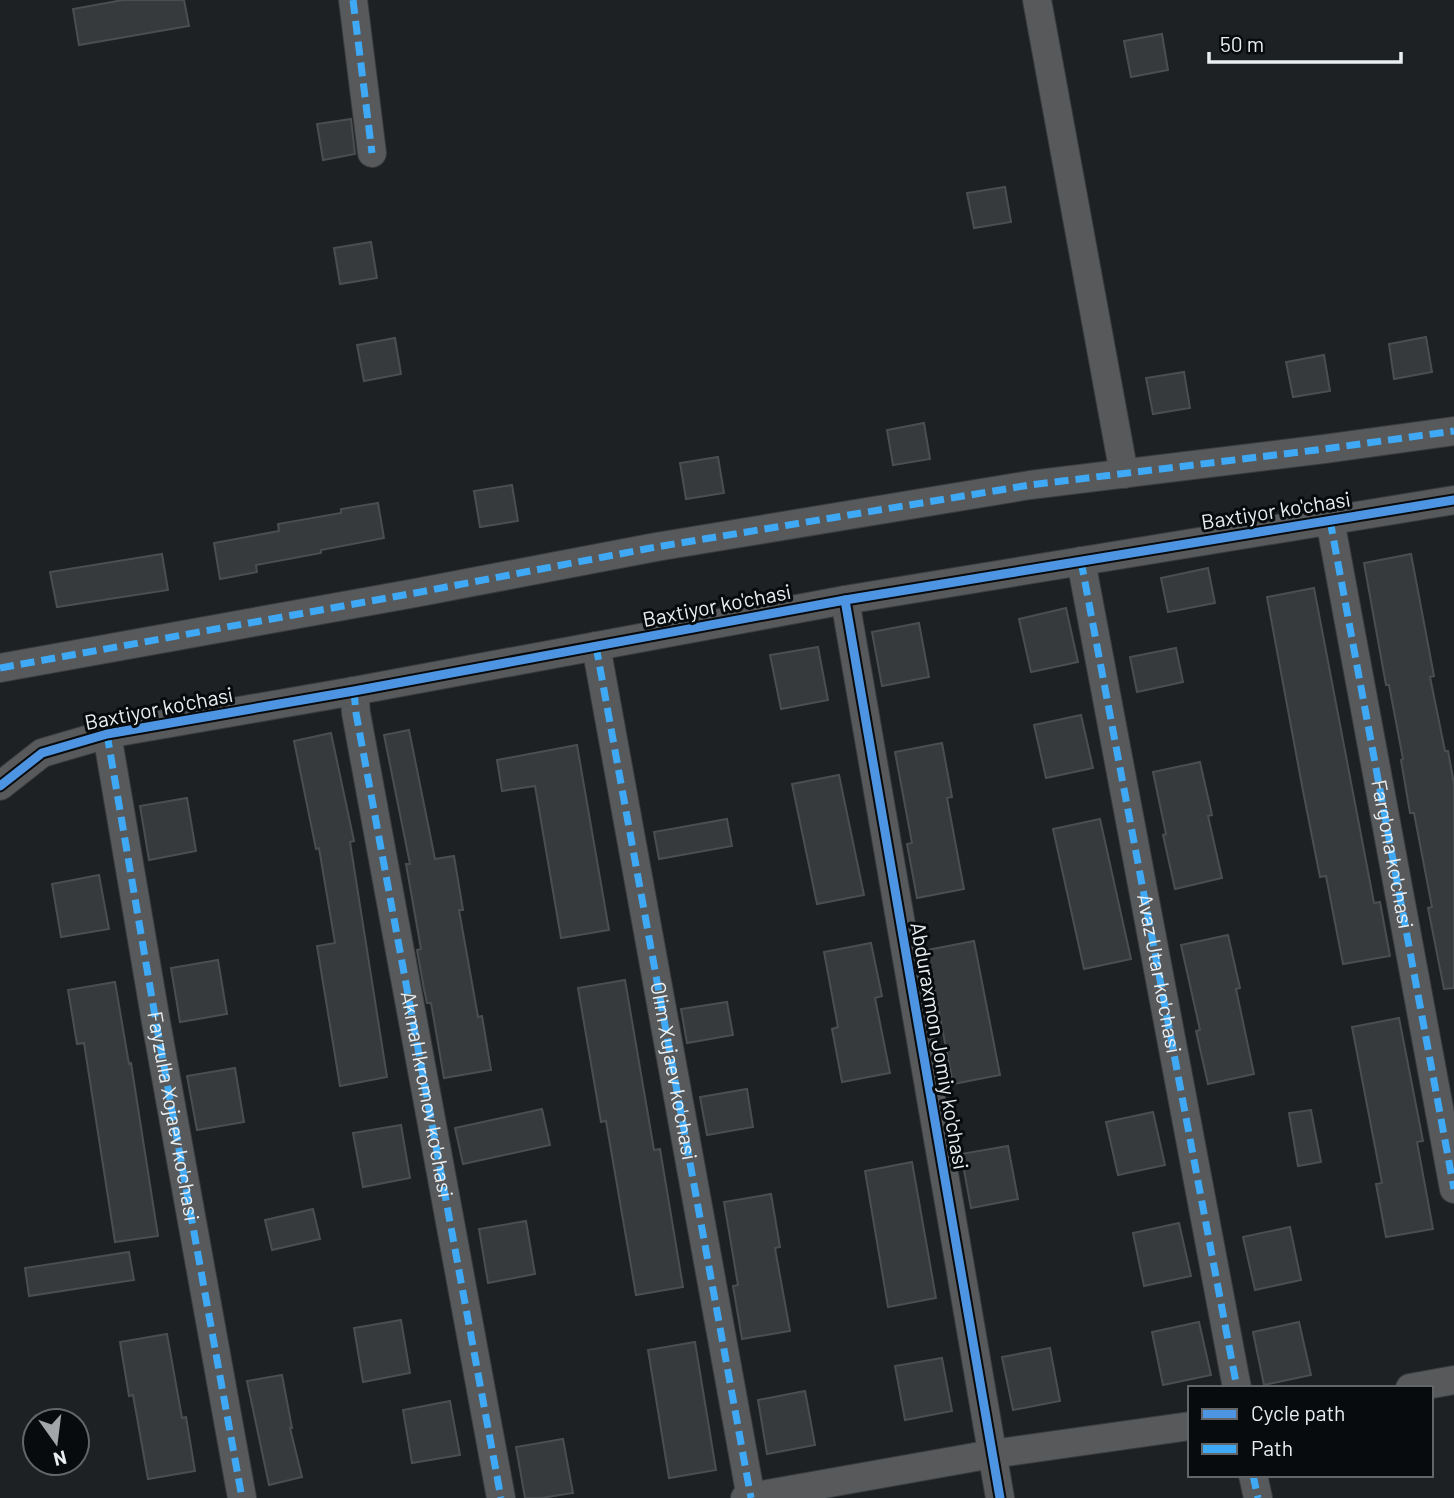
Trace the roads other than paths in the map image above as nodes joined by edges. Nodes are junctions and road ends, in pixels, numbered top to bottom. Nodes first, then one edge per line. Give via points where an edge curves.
1 (353, 0) edge
2 (1037, 0) edge
3 (372, 153) dead end
4 (1454, 431) edge
5 (1124, 474) junction
6 (1454, 500) edge
7 (1330, 520) junction
8 (1081, 561) junction
9 (845, 600) junction
10 (596, 646) junction
11 (0, 668) edge
12 (354, 691) junction
13 (107, 734) junction
14 (0, 786) edge
15 (1454, 1189) edge
16 (1454, 1380) edge
17 (1237, 1386) edge
18 (1421, 1386) edge
19 (1188, 1426) edge
20 (992, 1454) junction
21 (1254, 1477) edge
22 (242, 1498) edge
23 (501, 1498) edge
24 (749, 1498) edge
25 (1000, 1498) edge
26 (1258, 1498) edge

1 - 3 street
2 - 5 street
4 - 5 street
5 - 11 street via 656,547
6 - 7 street, Baxtiyor ko'chasi
7 - 8 street, Baxtiyor ko'chasi
7 - 15 street, Farg'ona ko'chasi
8 - 9 street, Baxtiyor ko'chasi
8 - 17 street, Avaz Utar ko'chasi
9 - 10 street, Baxtiyor ko'chasi
9 - 20 street, Abduraxmon Jomiy ko'chasi
10 - 12 street, Baxtiyor ko'chasi
10 - 24 street, Olim Xujaev ko'chasi
12 - 13 street, Baxtiyor ko'chasi
12 - 23 street, Akmal Ikromov ko'chasi
13 - 14 street, Baxtiyor ko'chasi via 42,752
13 - 22 street, Fayzulla Xojaev ko'chasi
16 - 18 street
19 - 20 street
20 - 24 street
20 - 25 street, Abduraxmon Jomiy ko'chasi
21 - 26 street

